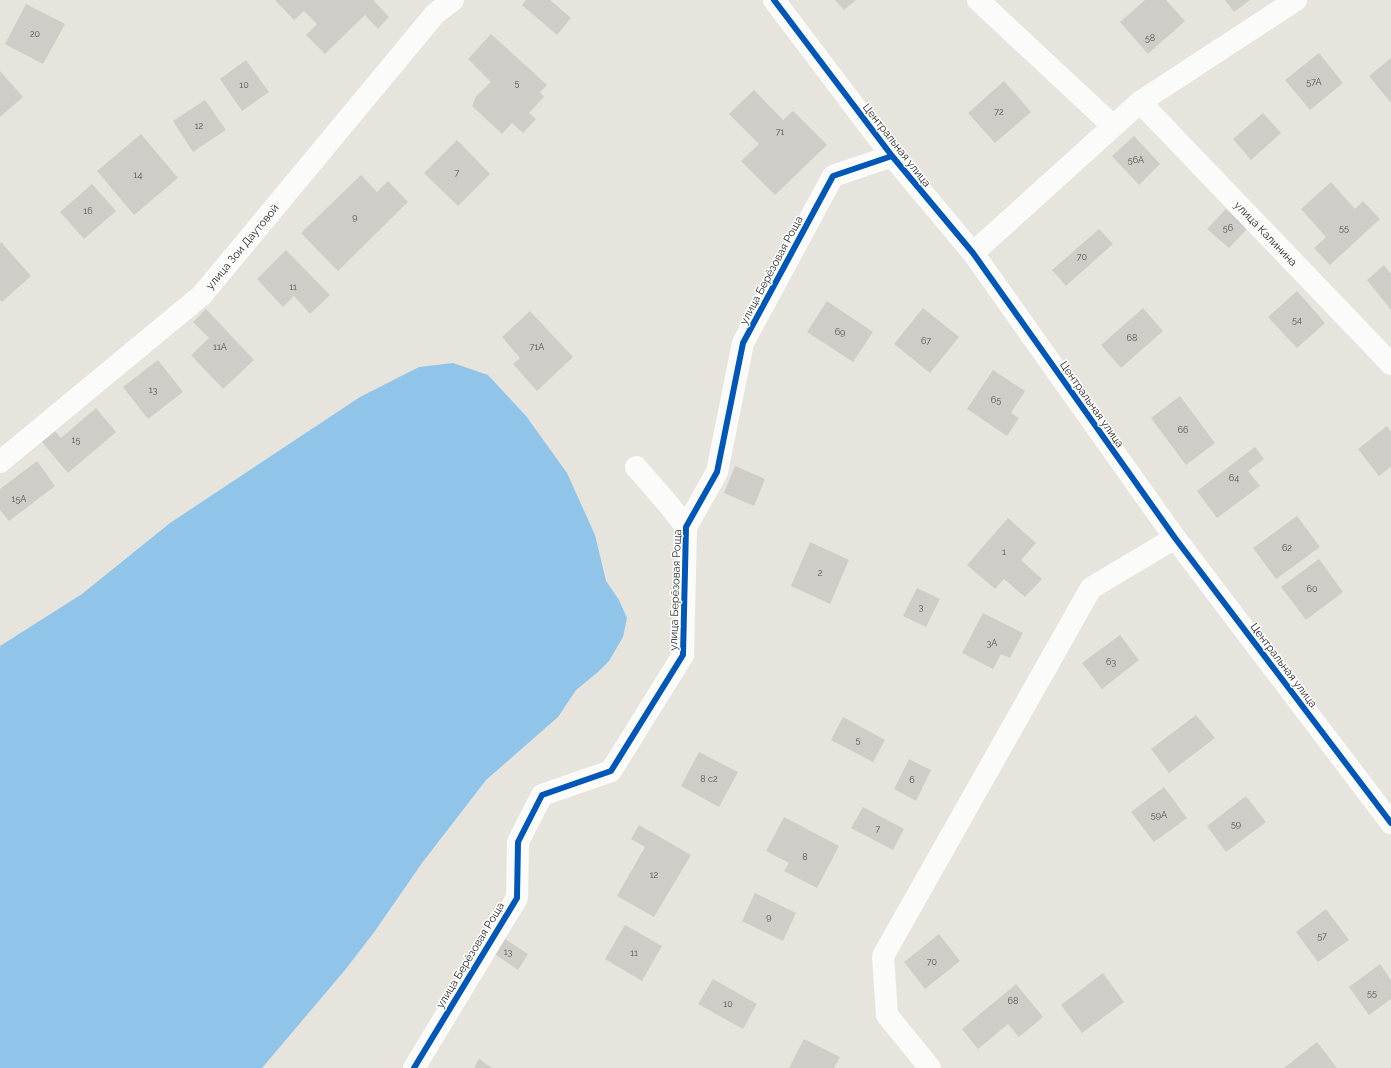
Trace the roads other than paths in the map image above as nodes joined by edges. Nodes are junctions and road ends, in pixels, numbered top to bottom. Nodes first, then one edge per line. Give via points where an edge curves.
1 (453, 0) edge
2 (774, 0) edge
3 (978, 0) edge
4 (1296, 0) edge
5 (1140, 102) junction
6 (1113, 126) junction
7 (892, 156) junction
8 (973, 253) junction
9 (1391, 364) edge
10 (0, 462) edge
11 (636, 468) dead end
12 (686, 527) junction
13 (1175, 538) junction
14 (1391, 823) edge
15 (414, 1068) edge
16 (930, 1068) edge

1 - 10 street, улица Зои Даутовой via 435,14 202,295
2 - 7 street, Центральная улица
3 - 6 street
4 - 5 street
5 - 6 street
5 - 9 street, улица Калинина
6 - 8 street
7 - 8 street, Центральная улица
7 - 12 street, улица Берёзовая Роща via 833,176 743,343 717,472
8 - 13 street, Центральная улица
11 - 12 street
12 - 15 street, улица Берёзовая Роща via 683,656 611,771 542,795 518,842 517,898
13 - 14 street, Центральная улица
13 - 16 street via 1092,588 883,956 887,1014

